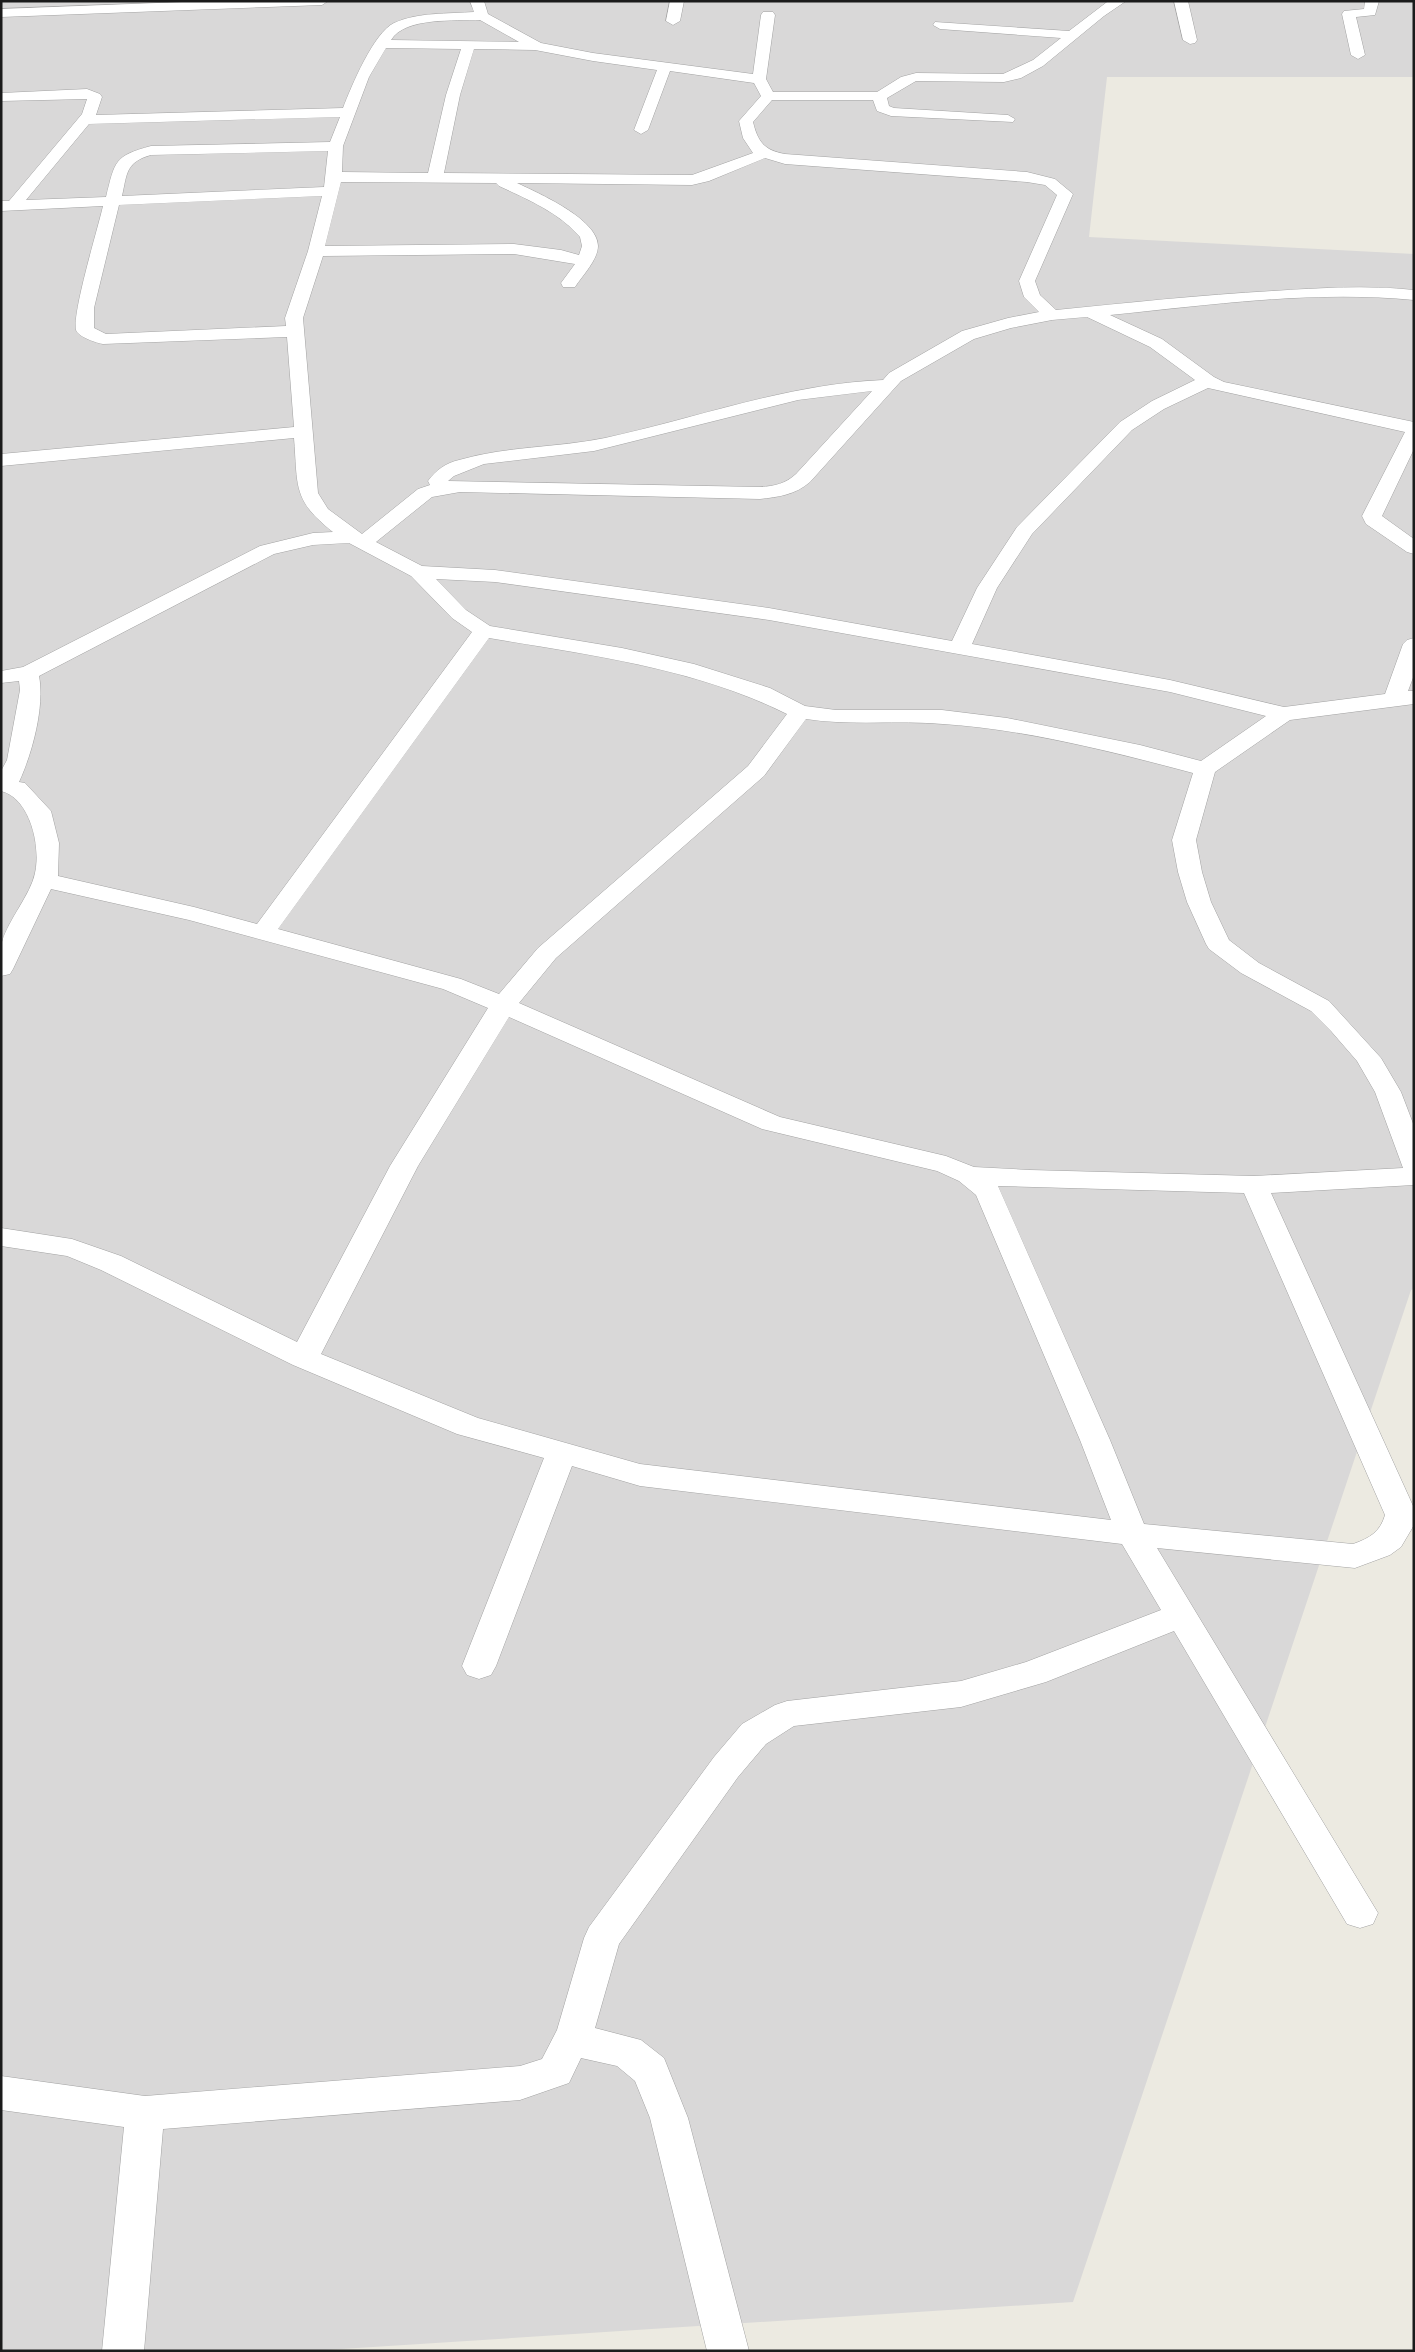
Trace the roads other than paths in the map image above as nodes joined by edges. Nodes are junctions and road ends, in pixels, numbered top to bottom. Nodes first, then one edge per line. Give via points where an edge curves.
1 (322, 1) edge
2 (677, 1) edge
3 (1120, 1) edge
4 (1181, 1) edge
5 (1372, 1) edge
6 (480, 8) edge
7 (1, 13) edge
8 (768, 16) dead end
9 (673, 21) dead end
10 (940, 25) dead end
11 (1072, 35) junction
12 (1190, 40) dead end
13 (382, 44) junction
14 (468, 45) junction
15 (537, 46) junction
16 (1358, 55) dead end
17 (665, 66) junction
18 (759, 79) junction
19 (768, 96) junction
20 (879, 96) junction
21 (1, 97) edge
22 (348, 112) junction
23 (1008, 119) dead end
24 (85, 120) junction
25 (641, 130) dead end
26 (336, 146) junction
27 (763, 154) junction
28 (435, 178) junction
29 (494, 179) junction
30 (332, 184) junction
31 (112, 202) junction
32 (7, 206) edge
33 (316, 251) junction
34 (584, 261) junction
35 (568, 283) dead end
36 (1414, 295) edge
37 (1091, 312) junction
38 (1052, 315) junction
39 (294, 331) junction
40 (1208, 381) junction
41 (887, 386) junction
42 (1414, 430) edge
43 (303, 432) junction
44 (1414, 435) edge
45 (1, 460) edge
46 (440, 488) junction
47 (358, 540) junction
48 (1414, 548) edge
49 (418, 572) junction
50 (484, 631) junction
51 (1414, 644) edge
52 (960, 647) junction
53 (28, 672) junction
54 (1, 677) edge
55 (1404, 698) edge
56 (800, 712) junction
57 (1284, 714) junction
58 (1206, 769) junction
59 (4, 785) edge
60 (44, 880) junction
61 (263, 933) junction
62 (1, 969) edge
63 (503, 1005) junction
64 (1414, 1164) edge
65 (970, 1175) junction
66 (1414, 1176) edge
67 (1254, 1185) junction
68 (1, 1236) edge
69 (304, 1358) junction
70 (561, 1454) junction
71 (1132, 1534) junction
72 (1182, 1615) junction
73 (479, 1666) dead end
74 (1360, 1913) dead end
75 (573, 2039) junction
76 (1, 2093) edge
77 (145, 2114) junction
78 (123, 2351) edge
79 (728, 2351) edge

1 - 7 street
2 - 9 street
3 - 11 street via 1104,9
4 - 12 street
5 - 16 street via 1370,12 1349,14
6 - 13 street via 396,26
6 - 15 street
8 - 18 street
10 - 11 street
11 - 20 street via 1036,64 1013,76 916,77 906,79
13 - 14 street
13 - 22 street via 362,76
14 - 15 street
14 - 28 street via 453,94
15 - 17 street
17 - 18 street
17 - 25 street
18 - 19 street
19 - 20 street
19 - 27 street via 746,121 755,148
20 - 23 street via 882,108 891,112
21 - 24 street via 94,94
22 - 24 street
22 - 26 street
24 - 32 street
26 - 30 street
26 - 31 street via 151,151 131,156 124,161
27 - 29 street via 692,180
27 - 38 street via 785,159 1027,177 1050,182 1065,194 1027,282 1032,297
28 - 29 street
28 - 30 street
29 - 34 street via 536,197 578,224 589,238 590,247
30 - 31 street
30 - 33 street
31 - 32 street
31 - 39 street via 86,308 85,330 103,339
33 - 34 street via 514,249
33 - 39 street via 294,318
34 - 35 street
36 - 37 street via 1383,292 1219,298
37 - 38 street
37 - 40 street via 1156,343
38 - 41 street via 968,335 895,377
39 - 43 street
40 - 42 street
40 - 52 street via 1158,404 1126,426 1060,492 1018,539 987,588
41 - 46 street via 857,385 816,391 600,445 470,462 442,474 438,481
41 - 46 street via 803,478 779,491 709,494
43 - 45 street
43 - 47 street via 308,493 321,513
44 - 48 street via 1410,437 1372,516 1382,528
46 - 47 street via 425,493
47 - 49 street
47 - 53 street via 313,539 267,550
49 - 50 street via 459,614
49 - 52 street via 495,576 739,610
50 - 56 street via 622,654 686,669 762,694
50 - 61 street
51 - 55 street
52 - 57 street via 1170,686
53 - 54 street
53 - 59 street via 31,690 18,760
55 - 57 street
56 - 58 street via 836,717 942,717 1007,725
56 - 63 street via 756,771 547,953
57 - 58 street
58 - 64 street via 1184,840 1199,902 1218,944 1250,968 1320,1006 1340,1026 1368,1058 1388,1092
59 - 60 street via 17,788 39,811 47,843 48,873
60 - 61 street
60 - 62 street
61 - 63 street via 452,984
63 - 65 street via 771,1123 946,1165
63 - 69 street via 404,1166
65 - 67 street
65 - 71 street via 988,1192
66 - 67 street
67 - 71 street via 1401,1515 1398,1531 1382,1546 1355,1556
68 - 69 street via 72,1248 111,1263
69 - 70 street via 468,1426
70 - 71 street via 640,1475
70 - 73 street
71 - 72 street
72 - 74 street
72 - 75 street via 1034,1673 970,1691 787,1714 754,1734 726,1767 602,1938
75 - 77 street via 555,2071 520,2083
75 - 79 street via 628,2052 650,2070 669,2118
76 - 77 street
77 - 78 street

